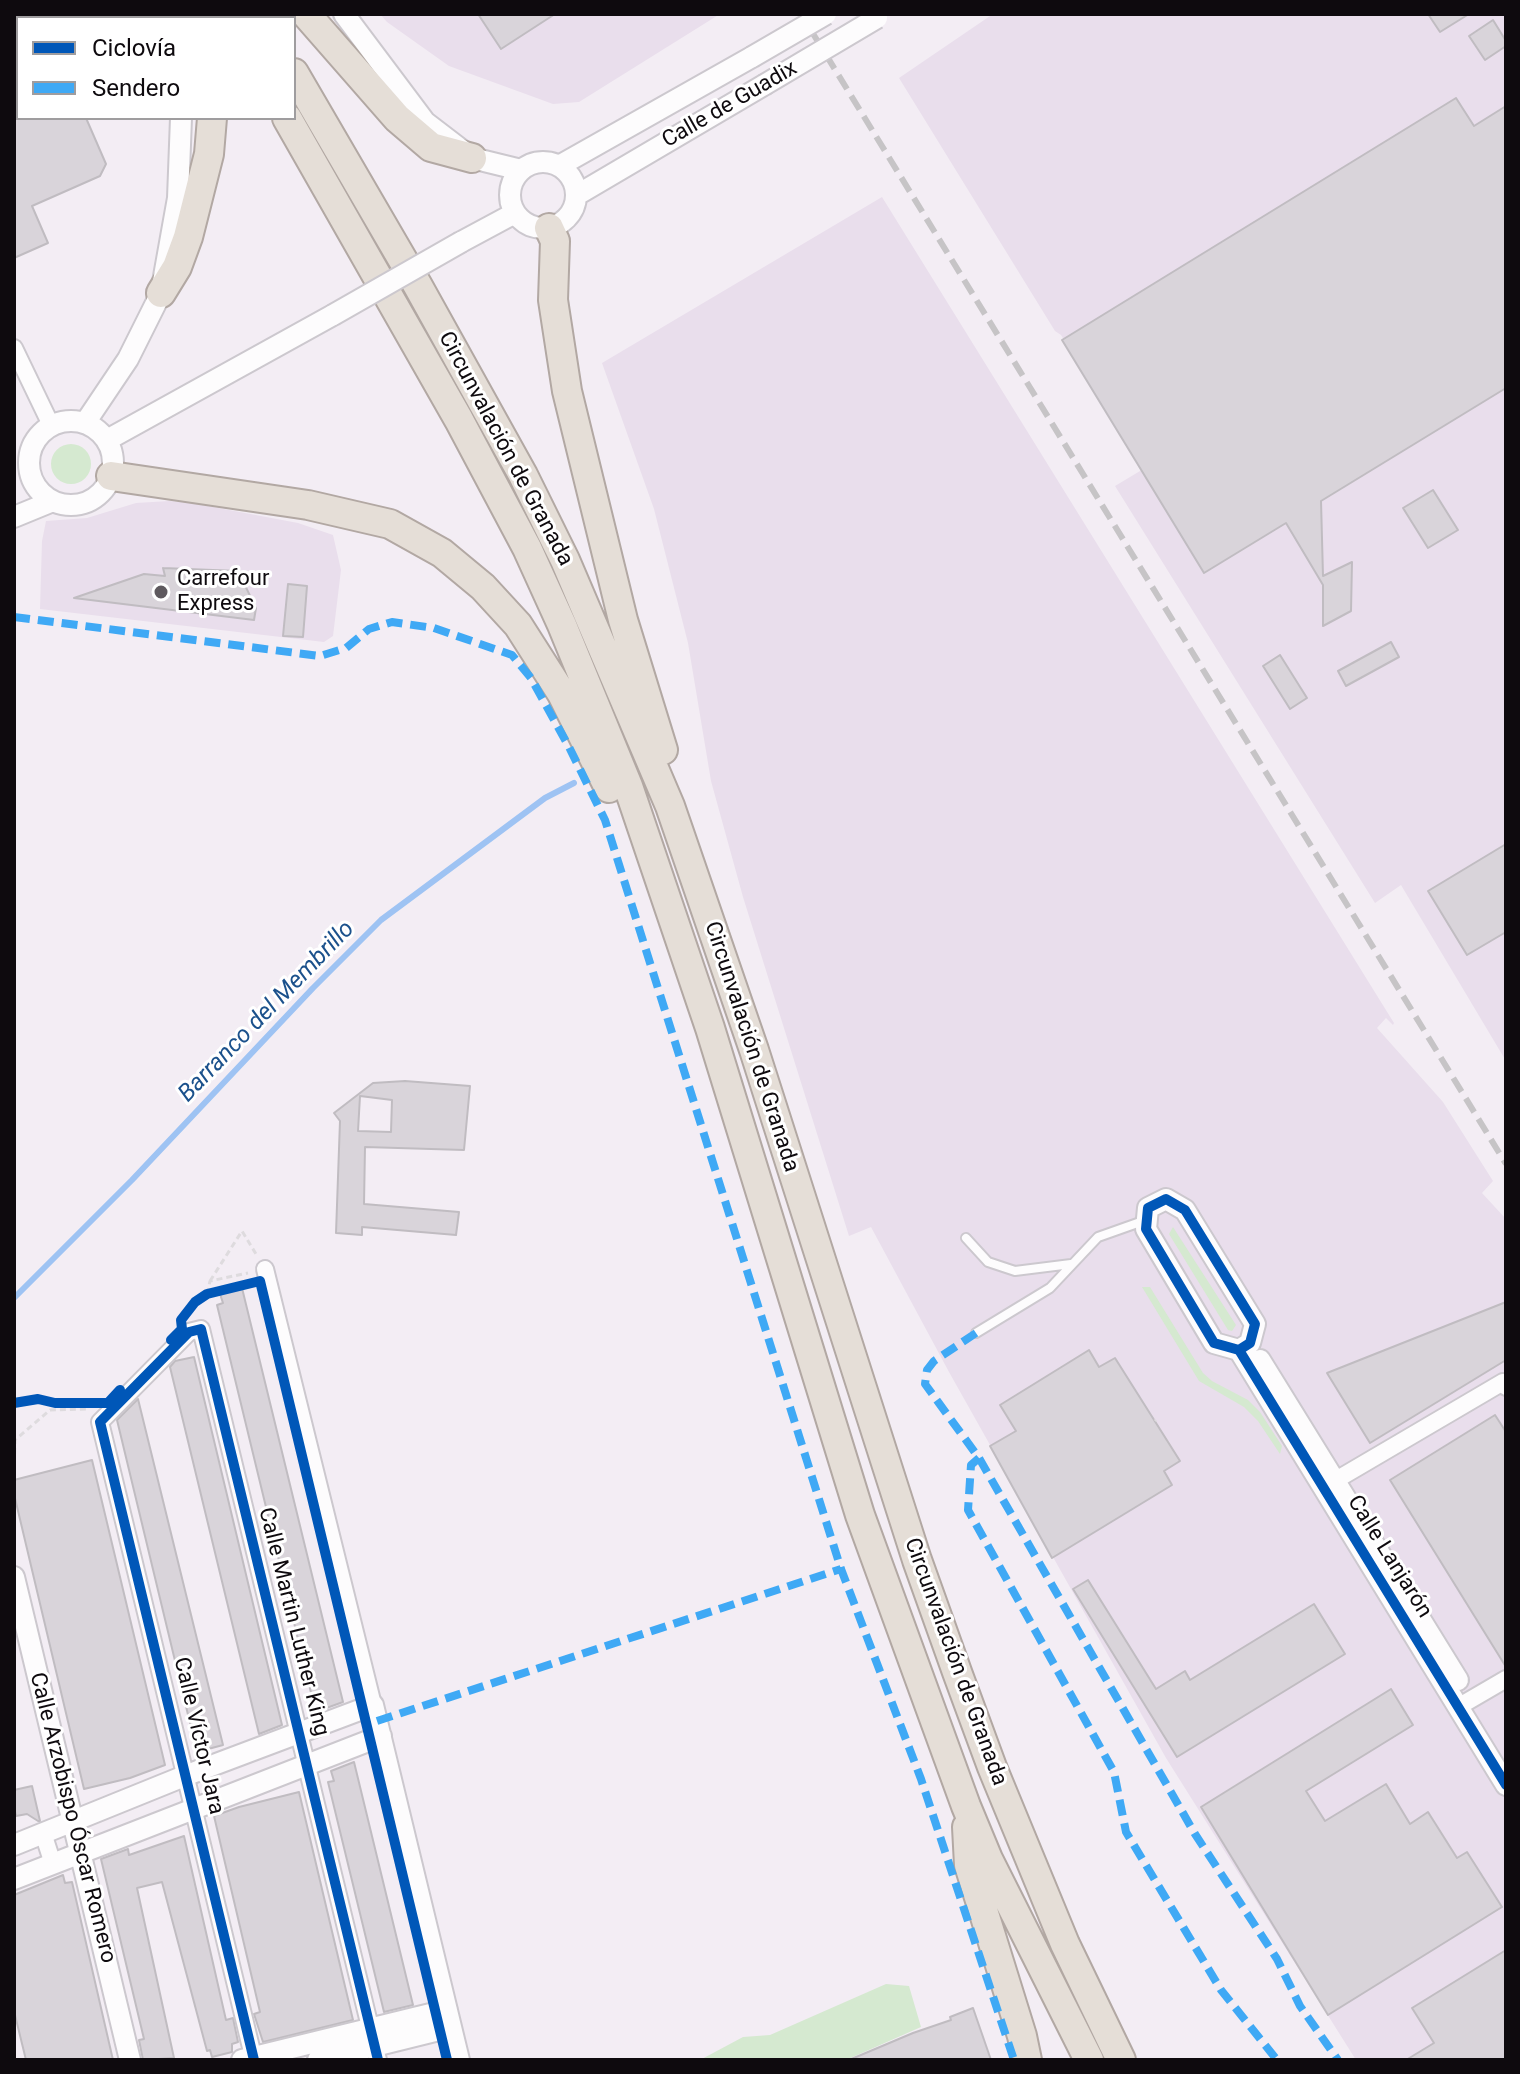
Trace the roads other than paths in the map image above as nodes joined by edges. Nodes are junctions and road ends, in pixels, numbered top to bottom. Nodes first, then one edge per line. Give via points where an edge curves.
1 (306, 14) edge
2 (344, 14) edge
3 (826, 14) edge
4 (880, 16) edge
5 (296, 76) edge
6 (181, 120) edge
7 (212, 120) edge
8 (288, 120) edge
9 (472, 158) junction
10 (559, 166) junction
11 (521, 170) junction
12 (577, 195) junction
13 (515, 213) junction
14 (549, 228) junction
15 (161, 293) junction
16 (14, 348) edge
17 (85, 423) junction
18 (51, 425) junction
19 (107, 440) junction
20 (29, 459) junction
21 (111, 476) junction
22 (14, 477) edge
23 (53, 501) junction
24 (14, 517) edge
25 (670, 806) junction
26 (710, 1028) junction
27 (1147, 1220) junction
28 (966, 1238) dead end
29 (1072, 1264) junction
30 (263, 1275) road end
31 (976, 1333) dead end
32 (1244, 1347) junction
33 (1506, 1387) edge
34 (101, 1413) joint
35 (1336, 1480) junction
36 (14, 1577) edge
37 (1506, 1679) edge
38 (1464, 1704) junction
39 (373, 1705) junction
40 (299, 1732) junction
41 (381, 1736) junction
42 (1506, 1759) edge
43 (307, 1764) junction
44 (187, 1775) junction
45 (1506, 1785) edge
46 (966, 1806) junction
47 (195, 1808) junction
48 (72, 1819) junction
49 (43, 1833) junction
50 (14, 1845) edge
51 (80, 1852) junction
52 (53, 1864) junction
53 (14, 1879) edge
54 (1011, 1907) junction
55 (1065, 1944) junction
56 (449, 2018) junction
57 (374, 2045) edge
58 (250, 2059) edge
59 (130, 2060) edge
60 (318, 2060) edge
61 (459, 2060) edge
62 (1027, 2060) edge
63 (1067, 2060) edge
64 (1089, 2060) edge
65 (1121, 2060) edge
66 (1141, 2060) edge

1 - 9 highway via 397,118 431,147
2 - 9 street via 425,122
3 - 10 street, Calle de Guadix, bridge
4 - 12 street, Calle de Guadix, bridge
5 - 25 highway, Circunvalación de Granada via 523,475
6 - 15 street via 178,198
7 - 15 highway via 209,154 188,237
8 - 26 highway, Circunvalación de Granada via 459,420 557,612 628,786
9 - 11 street
10 - 11 street via 539,162
10 - 12 street
11 - 13 street via 511,186
12 - 14 street via 572,213
13 - 14 street via 530,226
13 - 19 street, bridge
14 - 25 highway via 555,241 553,300 567,391 623,620 667,763
15 - 17 street via 128,359
16 - 18 street
17 - 18 street
17 - 19 street
18 - 20 street via 33,444
19 - 21 street
20 - 22 street
20 - 23 street via 34,484
21 - 23 street via 94,498 74,505
21 - 26 highway via 308,505 390,524 442,553 483,587 518,625 594,755 680,985
23 - 24 street
25 - 55 highway, Circunvalación de Granada via 917,1560 992,1767
26 - 46 highway, Circunvalación de Granada via 860,1515
27 - 29 lane via 1098,1237
27 - 32 street, Calle Lanjarón via 1146,1229 1214,1343
27 - 32 street, Calle Lanjarón via 1148,1208 1166,1199 1185,1210 1255,1324
28 - 29 lane via 988,1262 1015,1271
29 - 31 lane via 1050,1288
30 - 39 street
32 - 35 street, Calle Lanjarón
32 - 38 street, Calle Lanjarón
33 - 35 street, Calle Lanjarón via 1503,1382
34 - 40 street, Calle Martin Luther King via 189,1332 201,1329
34 - 44 street, Calle Víctor Jara
35 - 38 street, Calle Lanjarón
36 - 48 street, Calle Arzobispo Óscar Romero
37 - 38 street
38 - 42 street, Calle Lanjarón
38 - 45 street, Calle Lanjarón
39 - 40 street
39 - 41 street
40 - 43 street, Calle Martin Luther King
40 - 44 street
41 - 43 street
41 - 56 street
43 - 47 street
43 - 57 street, Calle Martin Luther King
44 - 47 street, Calle Víctor Jara
44 - 48 street
46 - 54 highway, Circunvalación de Granada
46 - 62 highway via 969,1865
47 - 51 street
47 - 58 street, Calle Víctor Jara
48 - 49 street
48 - 51 street, Calle Arzobispo Óscar Romero
49 - 50 street
49 - 52 street
51 - 52 street
51 - 59 street, Calle Arzobispo Óscar Romero
52 - 53 street
54 - 63 highway via 1016,1946
54 - 64 highway, Circunvalación de Granada
55 - 65 highway, Circunvalación de Granada
55 - 66 highway via 1094,1973
56 - 57 street
56 - 61 street
57 - 58 street
57 - 60 street

